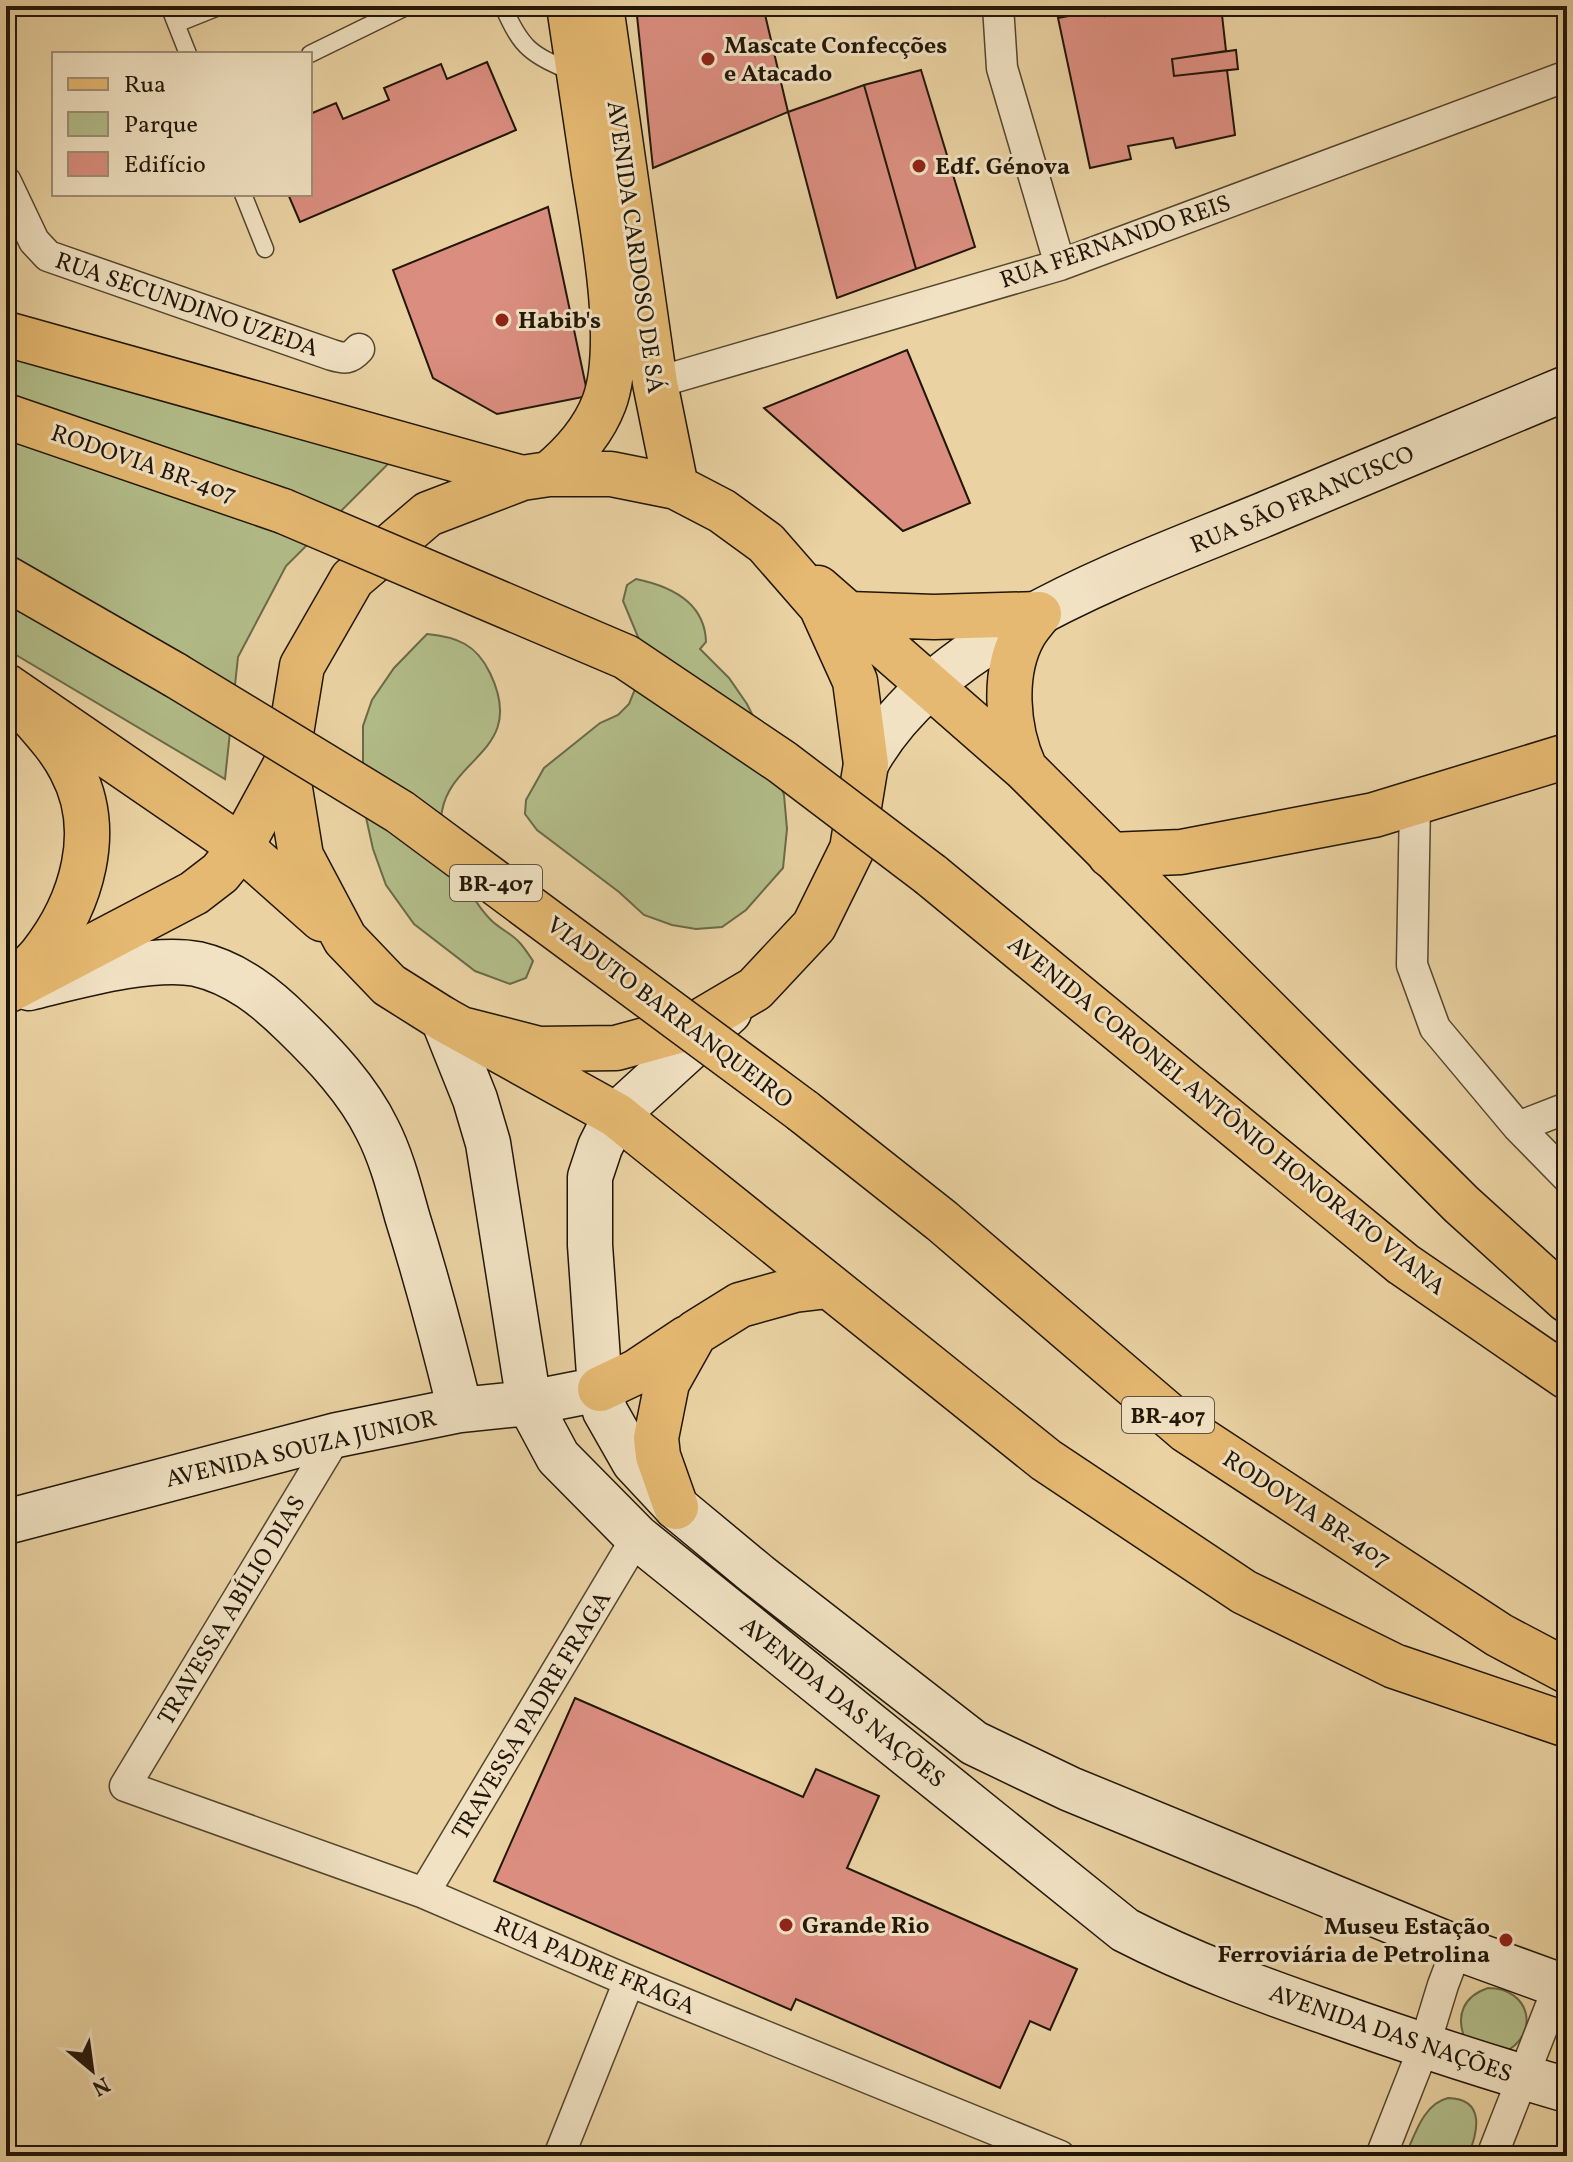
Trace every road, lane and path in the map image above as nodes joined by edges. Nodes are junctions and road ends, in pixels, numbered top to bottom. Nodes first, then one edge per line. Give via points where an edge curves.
1 (169, 6) edge
2 (221, 6) edge
3 (408, 6) edge
4 (503, 6) edge
5 (569, 6) edge
6 (601, 6) edge
7 (998, 6) edge
8 (176, 24) junction
9 (187, 52) edge
10 (312, 53) edge
11 (579, 75) junction
12 (1567, 76) edge
13 (6, 182) edge
14 (244, 196) edge
15 (265, 249) dead end
16 (1060, 265) junction
17 (6, 334) edge
18 (359, 349) dead end
19 (655, 383) junction
20 (1567, 388) edge
21 (6, 416) edge
22 (535, 476) junction
23 (676, 487) junction
24 (766, 543) junction
25 (6, 578) edge
26 (849, 614) junction
27 (1039, 614) junction
28 (929, 686) junction
29 (6, 687) edge
30 (1567, 756) edge
31 (286, 764) junction
32 (866, 764) junction
33 (1025, 769) junction
34 (1415, 803) junction
35 (241, 847) junction
36 (1110, 855) junction
37 (931, 875) joint
38 (345, 939) junction
39 (755, 989) junction
40 (6, 992) edge
41 (454, 1025) junction
42 (1567, 1108) edge
43 (803, 1111) joint
44 (616, 1115) junction
45 (1518, 1127) junction
46 (1567, 1177) edge
47 (828, 1286) junction
48 (1567, 1300) edge
49 (695, 1333) junction
50 (1567, 1377) edge
51 (600, 1389) junction
52 (529, 1403) junction
53 (460, 1410) junction
54 (337, 1435) junction
55 (676, 1507) junction
56 (6, 1522) edge
57 (637, 1537) junction
58 (1567, 1671) edge
59 (1567, 1725) edge
60 (974, 1743) junction
61 (940, 1780) junction
62 (125, 1786) joint
63 (424, 1893) junction
64 (1457, 1948) junction
65 (629, 1981) junction
66 (1563, 1986) edge
67 (1424, 2047) junction
68 (1523, 2078) junction
69 (1567, 2090) edge
70 (559, 2156) edge
71 (1060, 2156) edge
72 (1381, 2156) edge
73 (1492, 2156) edge

1 - 8 lane
2 - 8 lane
3 - 10 lane
4 - 11 lane via 530,51
5 - 11 main road, AVENIDA CARDOSO DE SÁ
6 - 19 main road, AVENIDA CARDOSO DE SÁ
7 - 16 street via 1002,68
8 - 9 lane
11 - 22 main road, AVENIDA CARDOSO DE SÁ via 608,263 610,377 590,432
12 - 16 street, RUA FERNANDO REIS
13 - 18 street, RUA SECUNDINO UZEDA via 34,241 48,256 332,355 352,357
14 - 15 lane
16 - 19 street, RUA FERNANDO REIS
17 - 22 main road
19 - 23 main road, AVENIDA CARDOSO DE SÁ
20 - 27 main road, RUA SÃO FRANCISCO via 1114,577
21 - 37 main road, RODOVIA BR-407, bridge via 283,511 626,657 782,762
22 - 23 main road via 611,474
22 - 31 main road via 428,514 352,579 302,666
23 - 24 main road
24 - 26 main road
24 - 32 main road via 821,606 855,681
25 - 43 main road, VIADUTO BARRANQUEIRO / BR-407, bridge via 400,812
26 - 27 main road
26 - 28 main road
27 - 28 main road, RUA SÃO FRANCISCO
27 - 33 main road via 1018,651 1010,695 1012,733
28 - 32 main road, RUA SÃO FRANCISCO via 891,725
28 - 33 main road
29 - 35 main road
29 - 40 main road via 73,771 86,813 88,850 62,924 41,956
30 - 34 main road
31 - 35 main road
31 - 38 main road via 301,856
32 - 39 main road via 846,862 814,926
33 - 36 main road
34 - 36 main road via 1181,852
34 - 45 street via 1412,965 1435,1028
35 - 38 main road
35 - 40 main road via 194,893
36 - 48 main road via 1461,1204
37 - 50 main road, AVENIDA CORONEL ANTÔNIO HONORATO VIANA via 1403,1264
38 - 41 main road via 389,985
39 - 41 main road via 689,1028 616,1048 539,1049
39 - 44 main road, AVENIDA DAS NAÇÕES
40 - 53 main road via 155,963 196,964 237,979 271,1002 321,1051 377,1129 433,1297
41 - 44 main road
41 - 52 main road, AVENIDA DAS NAÇÕES via 488,1143
42 - 45 street
43 - 58 main road, RODOVIA BR-407 / BR-407 via 942,1221 1186,1430 1499,1635
44 - 47 main road
44 - 51 main road, AVENIDA DAS NAÇÕES via 590,1177
45 - 46 street
47 - 49 main road via 740,1305
47 - 59 main road via 1046,1460 1244,1592 1394,1666
49 - 51 main road
49 - 55 main road via 667,1383 656,1438
51 - 52 main road, AVENIDA SOUZA JUNIOR
51 - 55 main road, AVENIDA DAS NAÇÕES via 605,1411 634,1462
52 - 53 main road, AVENIDA SOUZA JUNIOR
52 - 57 main road, AVENIDA DAS NAÇÕES via 558,1457
53 - 54 main road, AVENIDA SOUZA JUNIOR
54 - 56 main road, AVENIDA SOUZA JUNIOR
54 - 62 street, TRAVESSA ABÍLIO DIAS
55 - 60 main road, AVENIDA DAS NAÇÕES
57 - 61 main road, AVENIDA DAS NAÇÕES
57 - 63 street, TRAVESSA PADRE FRAGA
60 - 61 main road
60 - 64 main road, AVENIDA DAS NAÇÕES via 1070,1789
61 - 67 main road, AVENIDA DAS NAÇÕES via 1125,1930 1169,1953
62 - 63 street, RUA PADRE FRAGA
63 - 65 street, RUA PADRE FRAGA
64 - 66 main road, AVENIDA DAS NAÇÕES
64 - 67 street
65 - 70 street
65 - 71 street, RUA PADRE FRAGA
66 - 68 street
67 - 68 main road, AVENIDA DAS NAÇÕES
67 - 72 street
68 - 69 main road, AVENIDA DAS NAÇÕES
68 - 73 street

